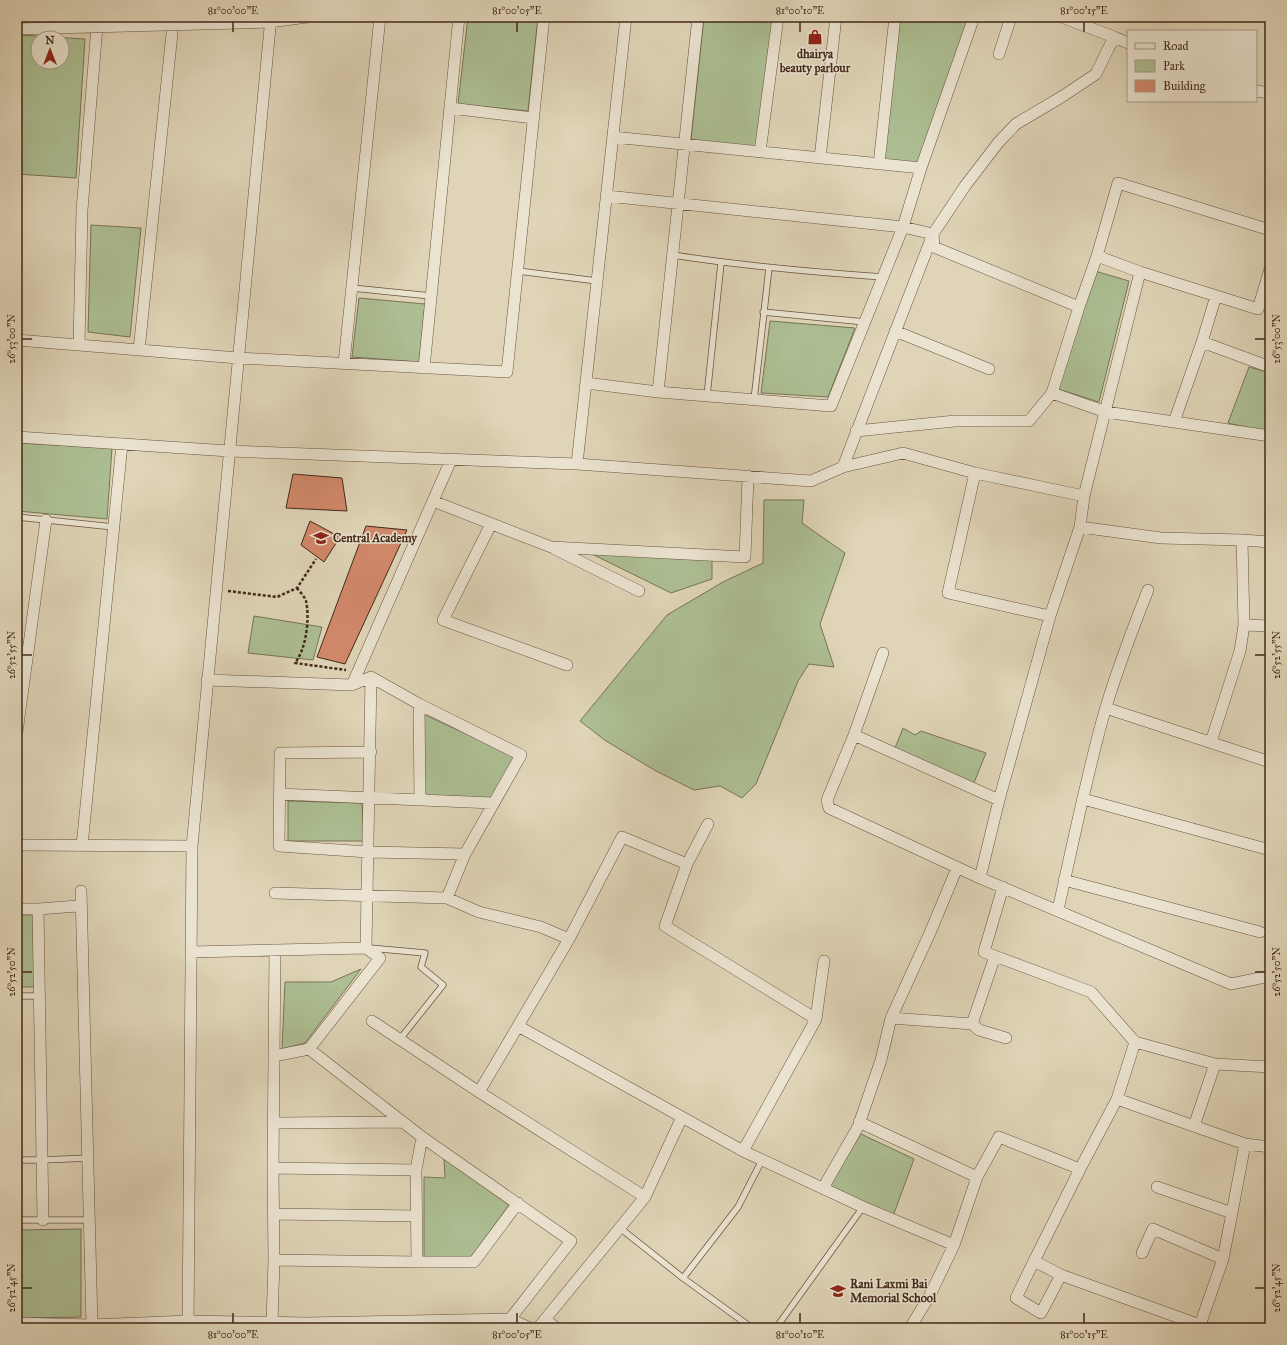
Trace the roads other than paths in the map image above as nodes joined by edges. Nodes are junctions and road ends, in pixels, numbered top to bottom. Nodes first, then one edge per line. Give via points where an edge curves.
1 (306, 17) edge
2 (380, 17) edge
3 (459, 17) edge
4 (544, 17) edge
5 (626, 17) edge
6 (698, 17) edge
7 (778, 17) edge
8 (836, 17) edge
9 (895, 17) edge
10 (974, 17) edge
11 (1011, 17) edge
12 (1062, 17) edge
13 (270, 19) edge
14 (173, 24) junction
15 (97, 26) junction
16 (17, 28) edge
17 (1114, 37) junction
18 (1127, 43) edge
19 (999, 54) dead end
20 (1257, 91) edge
21 (1270, 93) edge
22 (450, 108) junction
23 (533, 118) junction
24 (613, 137) junction
25 (685, 144) junction
26 (760, 152) junction
27 (820, 158) junction
28 (879, 164) junction
29 (921, 168) junction
30 (607, 196) junction
31 (678, 203) junction
32 (903, 227) junction
33 (1270, 230) edge
34 (933, 234) junction
35 (673, 255) junction
36 (1097, 256) junction
37 (721, 263) junction
38 (769, 268) junction
39 (1270, 269) edge
40 (518, 271) junction
41 (1140, 272) junction
42 (883, 277) junction
43 (597, 281) junction
44 (352, 288) junction
45 (431, 296) junction
46 (1216, 296) junction
47 (1080, 307) junction
48 (764, 312) junction
49 (865, 322) junction
50 (895, 331) junction
51 (17, 340) edge
52 (1202, 342) junction
53 (79, 345) junction
54 (139, 350) junction
55 (238, 358) junction
56 (344, 363) junction
57 (1270, 367) edge
58 (424, 368) junction
59 (989, 369) dead end
60 (586, 384) junction
61 (658, 392) junction
62 (1052, 394) junction
63 (707, 396) junction
64 (754, 400) junction
65 (1106, 412) junction
66 (1174, 422) junction
67 (856, 431) junction
68 (1270, 436) edge
69 (17, 437) edge
70 (122, 444) junction
71 (229, 451) junction
72 (451, 460) junction
73 (577, 464) junction
74 (842, 467) junction
75 (975, 473) junction
76 (748, 476) junction
77 (1084, 496) junction
78 (433, 501) junction
79 (17, 517) edge
80 (46, 520) junction
81 (491, 524) junction
82 (114, 526) junction
83 (1080, 527) junction
84 (1242, 540) junction
85 (1270, 542) edge
86 (551, 547) junction
87 (1148, 590) dead end
88 (639, 591) dead end
89 (1050, 616) junction
90 (1244, 625) junction
91 (1270, 626) edge
92 (882, 653) dead end
93 (567, 665) dead end
94 (371, 677) junction
95 (207, 680) junction
96 (352, 685) junction
97 (419, 704) junction
98 (1106, 708) junction
99 (17, 732) edge
100 (854, 735) junction
101 (1211, 742) junction
102 (371, 752) junction
103 (1270, 762) edge
104 (279, 794) junction
105 (368, 799) junction
106 (420, 799) junction
107 (1082, 799) junction
108 (999, 800) junction
109 (493, 804) junction
110 (708, 824) dead end
111 (17, 845) edge
112 (82, 846) junction
113 (192, 846) junction
114 (1270, 850) edge
115 (368, 852) junction
116 (465, 854) junction
117 (687, 864) junction
118 (957, 868) junction
119 (980, 878) junction
120 (1064, 880) junction
121 (1003, 887) junction
122 (81, 891) dead end
123 (275, 893) dead end
124 (367, 896) junction
125 (447, 898) junction
126 (17, 908) edge
127 (81, 908) junction
128 (38, 909) junction
129 (1058, 910) junction
130 (1260, 932) dead end
131 (569, 939) junction
132 (366, 948) junction
133 (275, 950) junction
134 (191, 952) junction
135 (995, 956) junction
136 (824, 961) dead end
137 (1270, 976) edge
138 (17, 996) edge
139 (40, 996) junction
140 (891, 1018) junction
141 (816, 1019) junction
142 (372, 1021) dead end
143 (972, 1024) junction
144 (518, 1026) junction
145 (1006, 1038) dead end
146 (400, 1040) junction
147 (1135, 1042) junction
148 (309, 1049) junction
149 (274, 1056) junction
150 (1215, 1064) junction
151 (1270, 1067) edge
152 (478, 1092) junction
153 (1117, 1099) junction
154 (682, 1117) junction
155 (403, 1122) junction
156 (860, 1122) junction
157 (274, 1123) junction
158 (1194, 1126) junction
159 (422, 1137) junction
160 (1245, 1144) junction
161 (1270, 1147) edge
162 (743, 1151) junction
163 (89, 1158) junction
164 (17, 1160) edge
165 (42, 1160) junction
166 (762, 1160) junction
167 (274, 1168) junction
168 (1080, 1169) junction
169 (416, 1170) junction
170 (977, 1177) junction
171 (1157, 1187) dead end
172 (823, 1188) junction
173 (645, 1197) junction
174 (518, 1203) junction
175 (863, 1207) junction
176 (1232, 1213) junction
177 (274, 1214) junction
178 (416, 1216) junction
179 (17, 1220) edge
180 (43, 1220) junction
181 (90, 1220) junction
182 (620, 1228) junction
183 (954, 1245) junction
184 (1142, 1253) dead end
185 (1223, 1259) junction
186 (274, 1260) junction
187 (1034, 1261) junction
188 (417, 1262) junction
189 (1061, 1275) junction
190 (683, 1278) junction
191 (510, 1319) junction
192 (272, 1323) junction
193 (188, 1324) edge
194 (541, 1324) edge
195 (20, 1325) edge
196 (92, 1325) junction
197 (307, 1326) edge
198 (530, 1328) edge
199 (556, 1328) edge
200 (752, 1328) edge
201 (776, 1328) edge
202 (910, 1328) edge

1 - 13 street
2 - 44 street
3 - 22 street
4 - 23 street
5 - 24 street
6 - 25 street
7 - 26 street
8 - 27 street
9 - 28 street
10 - 29 street
11 - 19 street
12 - 17 street
13 - 14 street
13 - 55 street
14 - 15 street
14 - 54 street
15 - 16 street
15 - 53 street via 82,210
17 - 18 street
17 - 34 street via 1096,74 1016,124 998,143
20 - 21 street
22 - 23 street
22 - 45 street
23 - 40 street
24 - 25 street
24 - 30 street
25 - 26 street
25 - 31 street
26 - 27 street
27 - 28 street
28 - 29 street
29 - 32 street
30 - 31 street
30 - 43 street
31 - 32 street
31 - 35 street
32 - 34 street
32 - 42 street
33 - 36 street via 1118,183
34 - 47 street via 934,248
34 - 50 street
35 - 37 lane
35 - 61 street
36 - 41 street
36 - 47 street
37 - 38 lane
37 - 63 lane
38 - 42 lane
38 - 48 lane
39 - 46 street via 1258,309
40 - 43 lane
40 - 58 street via 507,372
41 - 46 street
41 - 65 street
42 - 49 street
43 - 60 street
44 - 45 lane
44 - 56 street
45 - 58 street
46 - 52 street
47 - 62 street
48 - 49 lane
48 - 64 lane
49 - 64 street via 831,406
50 - 59 street
50 - 67 street
51 - 53 street
52 - 57 street
52 - 66 street
53 - 54 street
54 - 55 street
55 - 56 street
55 - 71 street
56 - 58 street
60 - 61 street
60 - 73 street
61 - 63 street
62 - 65 street
62 - 67 street via 1029,421 955,421
63 - 64 street
65 - 66 street
65 - 77 street
66 - 68 street
67 - 74 street
69 - 70 street
70 - 71 street
70 - 82 street
71 - 72 street
71 - 95 street
72 - 73 street
72 - 78 street
73 - 76 street
74 - 75 street via 903,453
74 - 76 street via 811,481
75 - 77 street
75 - 89 street via 948,594
76 - 86 street via 745,557
77 - 83 street
78 - 81 street
78 - 96 street
79 - 80 lane
80 - 82 lane
80 - 99 street
81 - 86 street
81 - 93 street via 443,620
82 - 112 street
83 - 84 street via 1161,538
83 - 89 street
84 - 85 street
84 - 90 street
86 - 88 street
87 - 98 street
89 - 108 street
90 - 91 street
90 - 101 street via 1240,651
92 - 100 street
94 - 96 street
94 - 97 street
94 - 102 street
95 - 96 street
95 - 113 street
97 - 106 street
97 - 109 street via 521,755
98 - 101 street
98 - 107 street
100 - 108 street
100 - 118 street via 827,800 829,808
101 - 103 street
102 - 104 street via 280,753
102 - 105 street
104 - 105 street
104 - 115 street via 279,846
105 - 106 street
105 - 115 street
106 - 109 street
107 - 114 street
107 - 120 street
108 - 119 street
109 - 116 street
110 - 117 street
111 - 112 street
112 - 113 street
113 - 134 street
115 - 116 street
115 - 124 street
116 - 125 street
117 - 131 street via 622,837
117 - 141 street via 665,926
118 - 119 street
118 - 140 street
119 - 121 street
120 - 129 street
120 - 130 street
121 - 129 street
121 - 135 street via 984,952
122 - 127 street
123 - 124 street
124 - 125 street
124 - 132 street
125 - 131 street via 479,912 541,927
126 - 128 street
127 - 128 street via 78,906
127 - 163 street
128 - 139 street
129 - 137 street via 1231,984
131 - 144 street
132 - 133 street
132 - 146 lane via 425,953 421,968 443,985
132 - 148 street via 380,958
133 - 134 street
133 - 149 street
134 - 193 street
135 - 143 street
135 - 147 street via 1091,992
136 - 141 street
138 - 139 lane
139 - 165 street
140 - 143 street
140 - 156 street via 881,1060
141 - 162 street
142 - 146 street
143 - 145 street via 978,1030
144 - 152 street
144 - 154 street
146 - 152 street
147 - 150 street
147 - 153 street
148 - 149 street
148 - 155 street
149 - 157 street
150 - 151 street
150 - 158 street
152 - 173 street
153 - 158 street
153 - 168 street
154 - 162 street
154 - 173 street
155 - 157 street
155 - 159 street
156 - 170 street
156 - 172 street
157 - 167 street
158 - 160 street
159 - 169 street
159 - 174 street
160 - 161 street
160 - 176 street
162 - 166 street
163 - 165 lane
163 - 181 street
164 - 165 lane
165 - 180 street
166 - 172 street
166 - 190 lane via 738,1207
167 - 169 street
167 - 177 street
168 - 170 street via 999,1137
168 - 187 street
169 - 178 street
170 - 183 street
171 - 176 street
172 - 175 street
173 - 182 street
174 - 188 street via 474,1262
174 - 191 street via 571,1241
175 - 183 street
175 - 201 lane
176 - 185 street
177 - 178 street
177 - 186 street
178 - 188 street
179 - 180 lane
180 - 181 lane
181 - 196 street
182 - 190 lane
182 - 194 street
183 - 202 street via 930,1296
184 - 185 street via 1153,1229
185 - 189 street via 1200,1325
186 - 188 street
186 - 192 street
187 - 189 street
187 - 189 street via 1016,1298 1041,1313
190 - 200 lane
191 - 197 street
191 - 198 street
192 - 193 street
192 - 197 street
193 - 196 street
194 - 199 street
195 - 196 street

